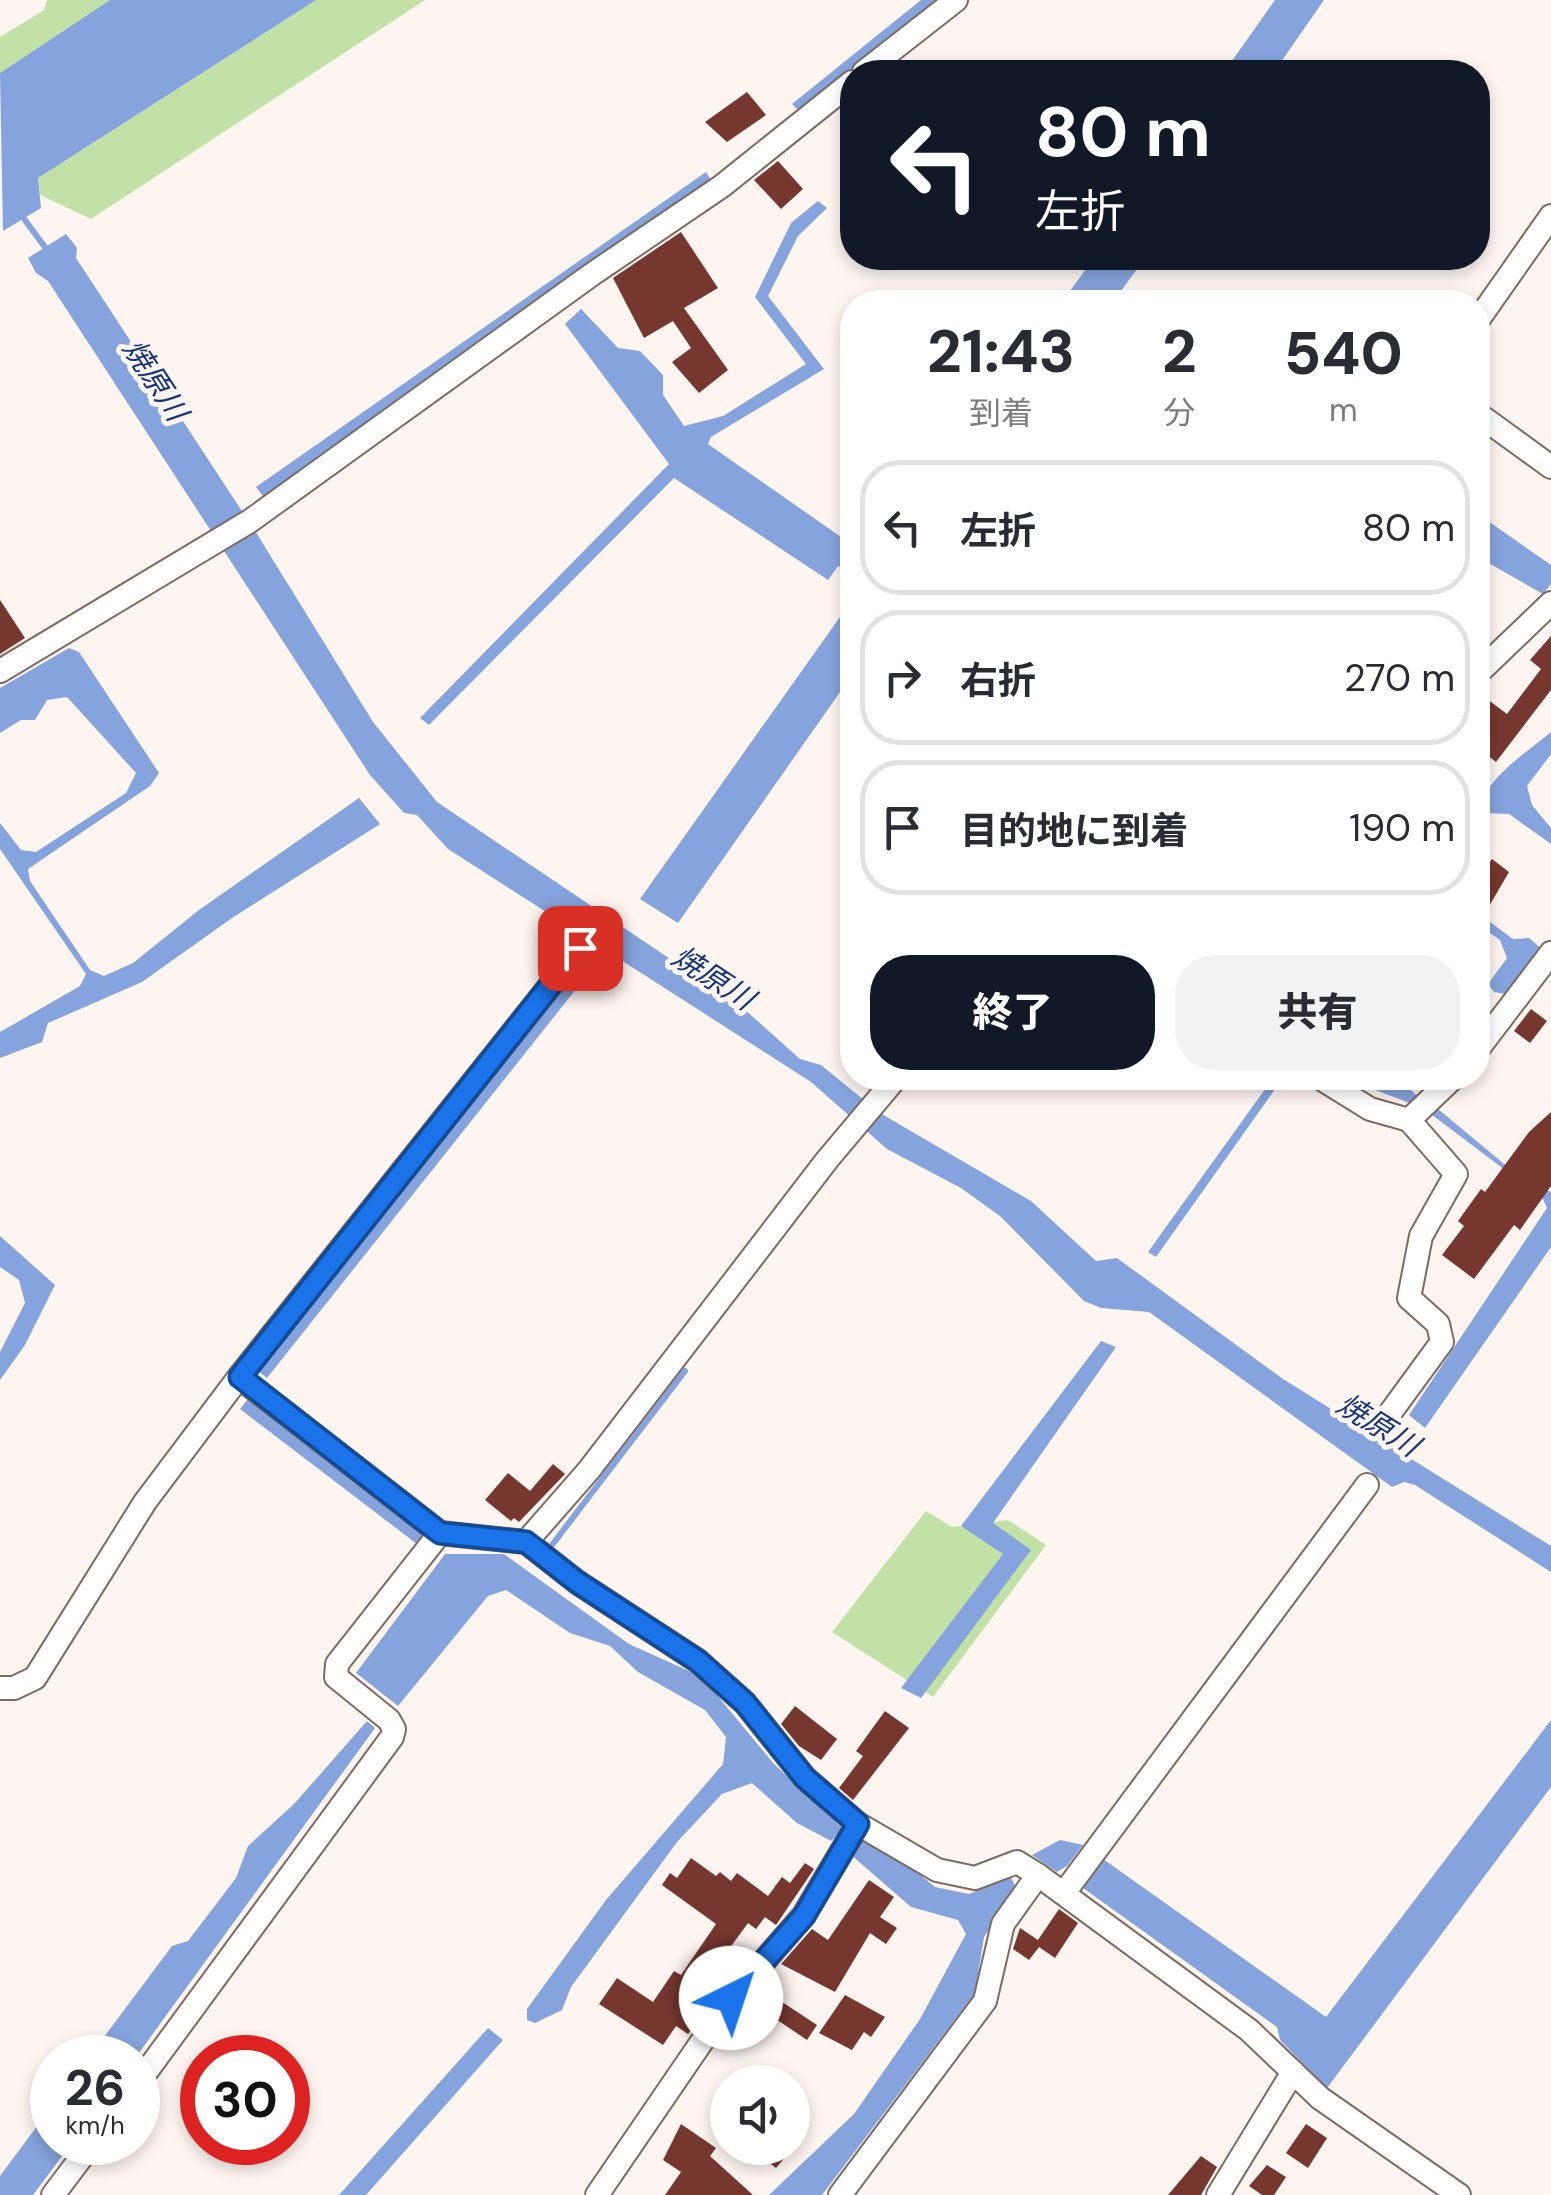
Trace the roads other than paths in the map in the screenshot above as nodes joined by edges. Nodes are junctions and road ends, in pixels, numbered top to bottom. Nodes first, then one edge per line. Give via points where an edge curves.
1 (956, 0) edge
2 (879, 60) edge
3 (840, 92) edge
4 (1551, 216) edge
5 (1490, 303) edge
6 (1490, 423) edge
7 (1551, 468) edge
8 (1551, 603) edge
9 (1490, 661) edge
10 (0, 671) edge
11 (580, 948) dead end
12 (1551, 953) edge
13 (1490, 1033) edge
14 (886, 1090) edge
15 (1339, 1090) edge
16 (1442, 1090) edge
17 (1421, 1112) junction
18 (240, 1377) junction
19 (1382, 1424) dead end
20 (1367, 1485) dead end
21 (440, 1533) junction
22 (526, 1542) junction
23 (0, 1688) edge
24 (852, 1834) junction
25 (1038, 1875) junction
26 (1064, 1894) junction
27 (160, 2053) edge
28 (1293, 2072) junction
29 (76, 2165) edge
30 (53, 2195) edge
31 (597, 2195) edge
32 (840, 2195) edge
33 (1218, 2195) edge
34 (1459, 2195) edge

1 - 2 street
3 - 10 street via 722,186 250,521
4 - 5 street
6 - 7 street
8 - 9 street
11 - 18 street
12 - 13 street
14 - 22 street
15 - 17 street via 1370,1109
16 - 17 street
17 - 19 street via 1456,1174 1421,1236 1409,1298 1438,1324 1442,1342
18 - 21 street
18 - 23 street via 145,1502 35,1678
20 - 26 street
21 - 22 street
21 - 27 street via 336,1664 336,1676 388,1720 392,1737
22 - 24 street via 698,1661 745,1703
24 - 25 street via 938,1870 975,1878 1017,1862
24 - 31 street via 804,1916 731,1998
25 - 26 street
25 - 32 street via 1002,1924 985,2001
26 - 28 street via 1249,2030
28 - 33 street
28 - 34 street
29 - 30 street

